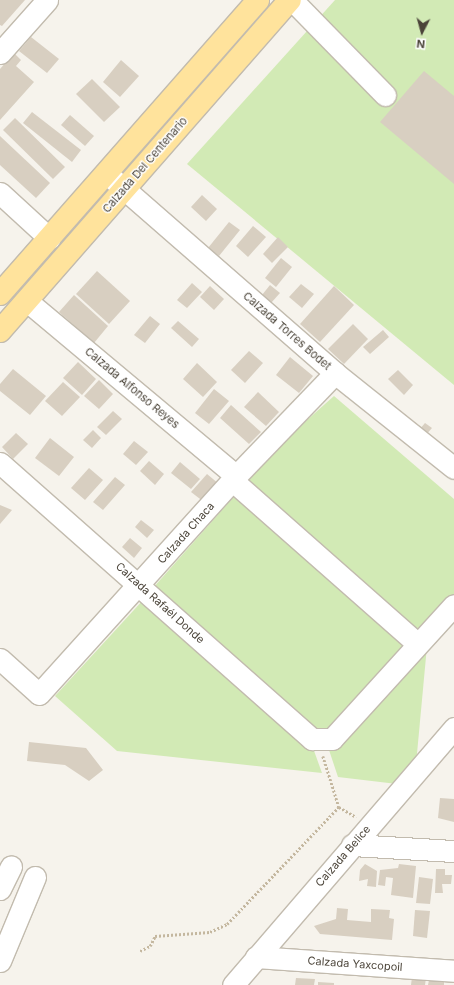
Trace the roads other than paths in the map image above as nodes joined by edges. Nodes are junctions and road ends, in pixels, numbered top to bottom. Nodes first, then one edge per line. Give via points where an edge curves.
1 (47, 0) edge
2 (258, 0) edge
3 (291, 0) edge
4 (0, 53) edge
5 (385, 95) dead end
6 (106, 173) junction
7 (124, 189) junction
8 (0, 194) edge
9 (50, 238) junction
10 (0, 294) edge
11 (27, 300) junction
12 (0, 331) edge
13 (335, 373) junction
14 (0, 463) edge
15 (454, 468) edge
16 (234, 478) junction
17 (139, 585) junction
18 (454, 605) edge
19 (417, 644) junction
20 (0, 659) edge
21 (454, 728) edge
22 (352, 845) junction
23 (454, 851) edge
24 (11, 866) dead end
25 (35, 876) dead end
26 (0, 890) edge
27 (256, 957) junction
28 (0, 961) edge
29 (454, 971) edge
30 (233, 985) edge

1 - 4 street
2 - 6 main road
3 - 5 street
3 - 7 main road, Calzada Del Centenario
6 - 7 street, Calzada Torres Bodet
6 - 9 main road
7 - 11 main road, Calzada Del Centenario
7 - 13 street, Calzada Torres Bodet
8 - 9 street
9 - 10 main road
11 - 12 main road, Calzada Del Centenario
11 - 16 street, Calzada Alfonso Reyes
13 - 15 street, Calzada Torres Bodet
13 - 16 street, Calzada Chaca
14 - 17 street, Calzada Rafaél Donde
16 - 17 street, Calzada Chaca
16 - 19 street, Calzada Alfonso Reyes
17 - 19 street, Calzada Rafaél Donde via 312,739 320,742 332,740
17 - 20 street, Calzada Chaca via 38,694
18 - 19 street
21 - 22 street, Calzada Belice
22 - 23 street
22 - 27 street, Calzada Belice
24 - 26 street
25 - 28 street
27 - 29 street, Calzada Yaxcopoil
27 - 30 street, Calzada Belice

